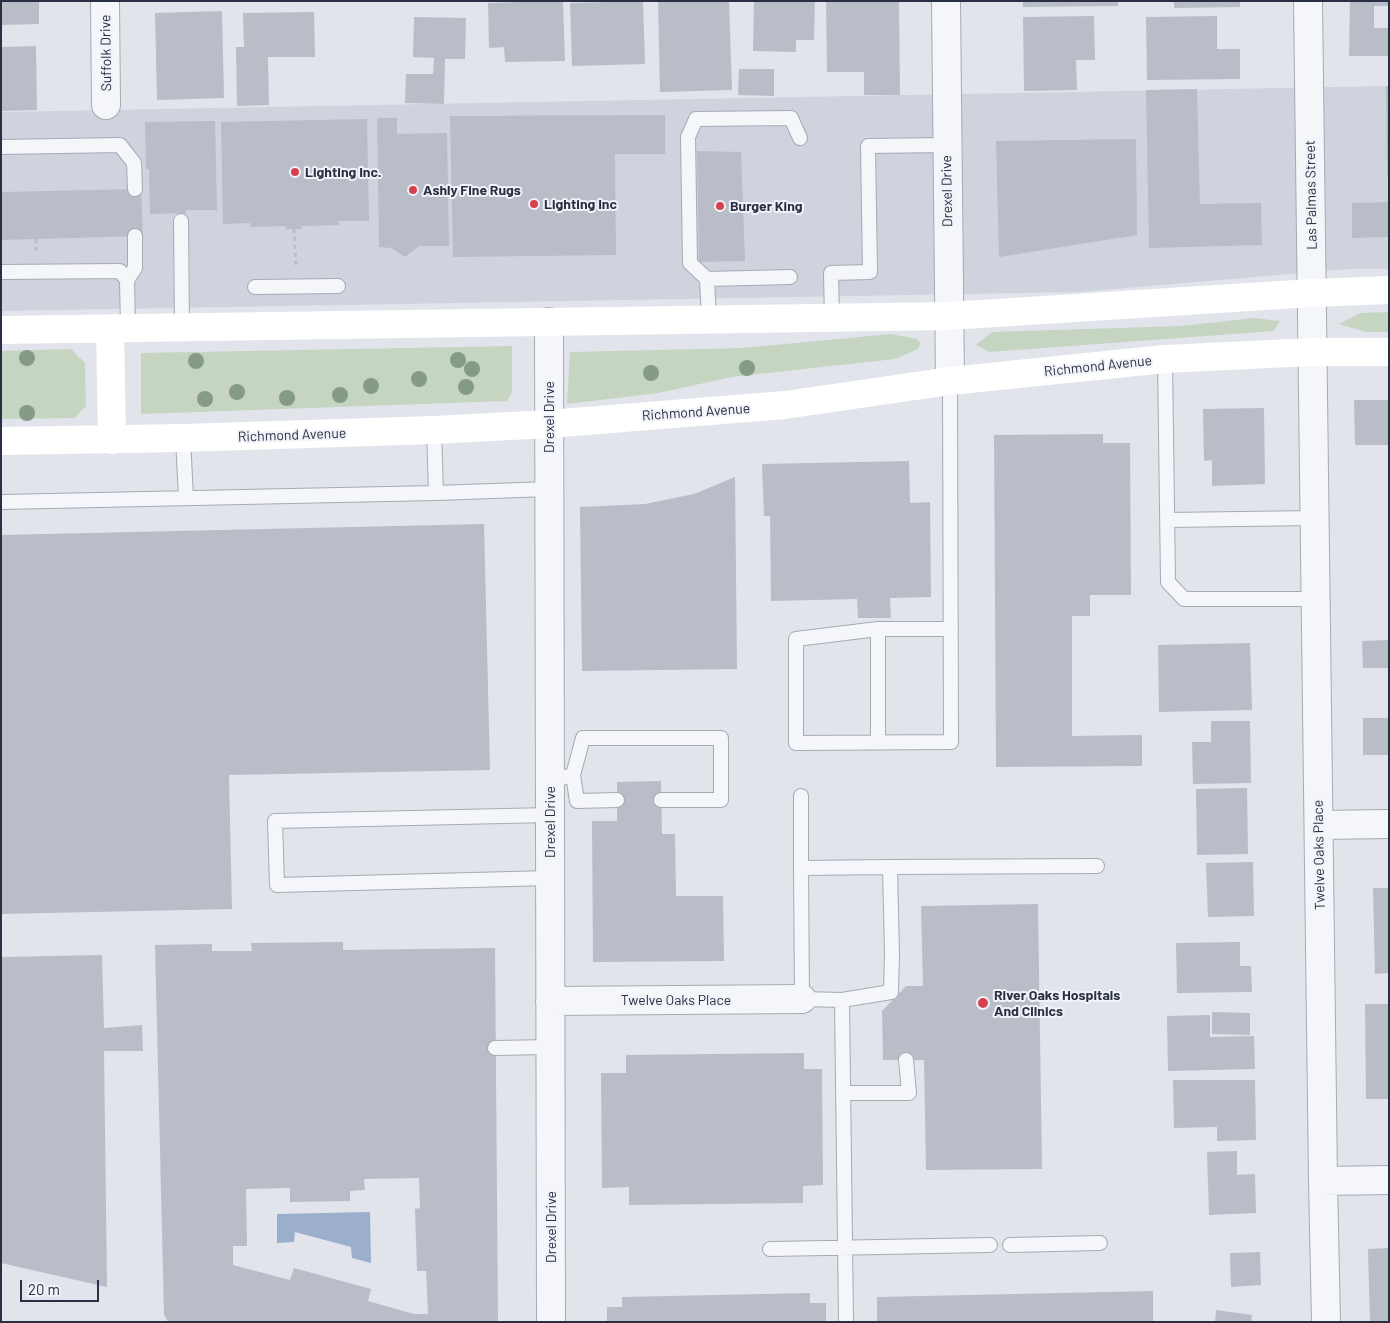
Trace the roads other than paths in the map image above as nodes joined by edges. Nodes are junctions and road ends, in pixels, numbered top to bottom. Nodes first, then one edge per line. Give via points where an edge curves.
1 (105, 1) edge
2 (946, 1) edge
3 (1308, 1) edge
4 (106, 105) dead end
5 (800, 138) dead end
6 (947, 145) junction
7 (1, 147) edge
8 (135, 189) dead end
9 (181, 221) dead end
10 (135, 236) dead end
11 (1, 272) edge
12 (790, 277) dead end
13 (707, 279) junction
14 (127, 280) junction
15 (338, 286) dead end
16 (255, 287) dead end
17 (1389, 290) edge
18 (1312, 292) junction
19 (949, 316) junction
20 (832, 318) junction
21 (709, 320) junction
22 (549, 322) junction
23 (182, 327) junction
24 (119, 328) junction
25 (1, 330) edge
26 (1312, 352) junction
27 (1389, 352) edge
28 (1165, 358) junction
29 (950, 381) junction
30 (1313, 389) joint
31 (549, 424) junction
32 (434, 430) junction
33 (184, 438) junction
34 (112, 440) junction
35 (1, 441) edge
36 (549, 489) junction
37 (436, 493) junction
38 (186, 498) junction
39 (1, 502) edge
40 (1315, 518) junction
41 (1167, 520) junction
42 (1316, 599) junction
43 (951, 628) junction
44 (878, 629) junction
45 (878, 742) junction
46 (561, 778) junction
47 (801, 796) dead end
48 (617, 800) dead end
49 (661, 800) dead end
50 (550, 815) junction
51 (1389, 824) edge
52 (1318, 825) junction
53 (1097, 866) dead end
54 (890, 867) junction
55 (801, 868) junction
56 (550, 878) junction
57 (802, 999) junction
58 (842, 1000) junction
59 (550, 1002) junction
60 (550, 1047) junction
61 (495, 1048) dead end
62 (906, 1060) dead end
63 (843, 1094) junction
64 (1389, 1180) edge
65 (1323, 1181) junction
66 (1100, 1243) dead end
67 (990, 1245) dead end
68 (1010, 1245) dead end
69 (845, 1248) junction
70 (770, 1249) dead end
71 (551, 1322) edge
72 (846, 1322) edge
73 (1326, 1322) edge

1 - 4 street, Suffolk Drive
2 - 6 street, Drexel Drive
3 - 18 street, Las Palmas Street
5 - 13 lane via 791,118 696,119 688,137 690,264
6 - 19 street, Drexel Drive
6 - 20 lane via 868,146 870,272 831,273
7 - 8 lane via 120,145 134,163
9 - 23 lane
10 - 14 lane via 135,268
11 - 14 lane via 120,271
12 - 13 lane
13 - 21 lane
14 - 24 lane
15 - 16 lane
17 - 18 main road
18 - 19 main road
18 - 26 street, Las Palmas Street
19 - 20 main road
19 - 29 street, Drexel Drive
20 - 21 main road
21 - 22 main road
22 - 23 main road
22 - 31 street, Drexel Drive
23 - 24 main road
24 - 25 main road
24 - 34 main road
26 - 27 main road, Richmond Avenue
26 - 28 main road, Richmond Avenue
26 - 30 street, Las Palmas Street
28 - 29 main road, Richmond Avenue
28 - 41 lane
29 - 31 main road, Richmond Avenue via 786,405
29 - 43 lane
30 - 40 street, Twelve Oaks Place
31 - 32 main road, Richmond Avenue
31 - 36 street, Drexel Drive
32 - 33 main road, Richmond Avenue
32 - 37 lane
33 - 34 main road, Richmond Avenue
33 - 38 lane
34 - 35 main road, Richmond Avenue
36 - 37 lane
36 - 46 street, Drexel Drive
37 - 38 lane
38 - 39 lane
40 - 41 lane
40 - 42 street, Twelve Oaks Place
41 - 42 lane via 1168,582 1184,599
42 - 52 street, Twelve Oaks Place
43 - 44 lane
43 - 45 lane via 951,742
44 - 45 lane
44 - 45 lane via 796,638 796,743
46 - 48 lane via 577,801
46 - 49 lane via 583,738 722,738 722,800
46 - 50 street, Drexel Drive
47 - 55 lane
50 - 56 street, Drexel Drive
50 - 56 lane via 275,821 277,885
51 - 52 street
52 - 65 street, Twelve Oaks Place
53 - 54 lane
54 - 55 lane
54 - 58 lane via 894,994
55 - 57 lane
56 - 59 street, Drexel Drive
57 - 58 lane
57 - 59 street, Twelve Oaks Place
58 - 63 lane
59 - 60 street, Drexel Drive
60 - 61 lane
60 - 71 street, Drexel Drive
62 - 63 lane via 909,1093
63 - 69 lane
64 - 65 street
65 - 73 street, Twelve Oaks Place
66 - 68 lane
67 - 69 lane
69 - 70 lane
69 - 72 lane

